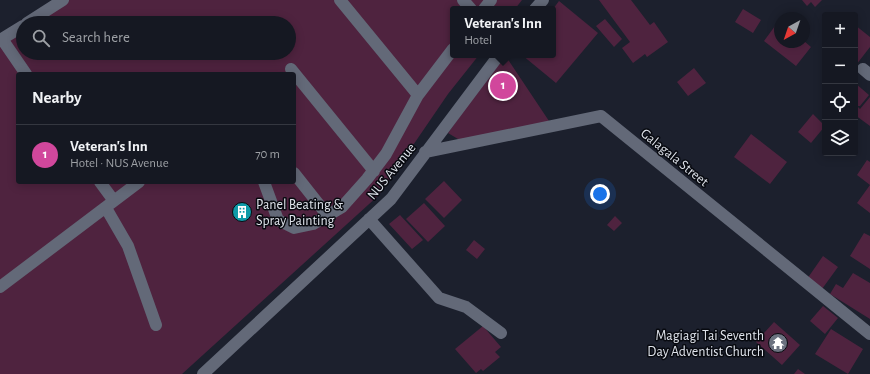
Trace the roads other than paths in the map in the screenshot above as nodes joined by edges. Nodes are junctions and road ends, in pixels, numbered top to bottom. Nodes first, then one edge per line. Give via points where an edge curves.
1 (63, 0) edge
2 (340, 0) edge
3 (38, 16) edge
4 (16, 30) edge
5 (1, 40) edge
6 (450, 53) edge
7 (497, 58) edge
8 (291, 69) dead end
9 (25, 72) edge
10 (293, 72) edge
11 (296, 75) edge
12 (418, 95) junction
13 (425, 152) junction
14 (374, 171) junction
15 (296, 176) edge
16 (101, 184) edge
17 (136, 184) edge
18 (265, 184) edge
19 (110, 205) junction
20 (328, 216) junction
21 (369, 219) junction
22 (0, 287) edge
23 (156, 325) dead end
24 (501, 333) dead end
25 (870, 334) edge
26 (206, 373) edge

1 - 3 street
2 - 12 street
4 - 5 street
5 - 9 street
6 - 12 street
7 - 13 street, NUS Avenue
8 - 10 street
11 - 14 street
12 - 14 street
13 - 21 street, NUS Avenue via 391,199
13 - 25 street, Galagala Street via 601,116
14 - 20 street via 342,207
15 - 20 street
16 - 19 street
17 - 19 street
18 - 20 street via 278,220 294,228 313,224
19 - 22 street
19 - 23 street via 128,246
21 - 24 street via 439,298 466,307
21 - 26 street, NUS Avenue

